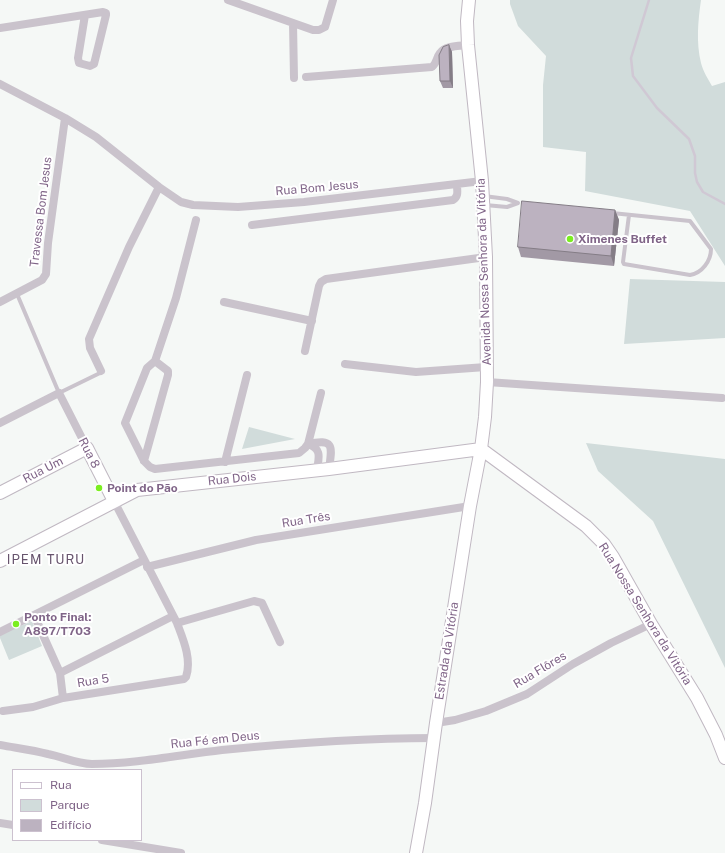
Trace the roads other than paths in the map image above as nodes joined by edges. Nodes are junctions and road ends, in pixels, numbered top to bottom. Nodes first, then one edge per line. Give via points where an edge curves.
1 (228, 0) edge
2 (333, 0) edge
3 (469, 0) edge
4 (85, 15) junction
5 (293, 22) junction
6 (0, 28) edge
7 (468, 45) junction
8 (306, 77) dead end
9 (294, 78) dead end
10 (0, 84) edge
11 (65, 118) junction
12 (482, 181) junction
13 (456, 185) junction
14 (159, 187) junction
15 (483, 200) junction
16 (518, 203) junction
17 (526, 204) edge
18 (605, 212) edge
19 (629, 215) junction
20 (196, 220) dead end
21 (252, 225) dead end
22 (486, 257) junction
23 (17, 294) junction
24 (0, 302) edge
25 (224, 302) dead end
26 (312, 321) junction
27 (306, 351) dead end
28 (155, 361) junction
29 (345, 364) dead end
30 (486, 367) junction
31 (101, 371) joint
32 (247, 375) dead end
33 (487, 382) junction
34 (59, 393) junction
35 (321, 393) dead end
36 (722, 398) dead end
37 (0, 423) edge
38 (308, 444) junction
39 (87, 448) junction
40 (481, 449) junction
41 (494, 459) junction
42 (144, 461) junction
43 (225, 462) junction
44 (478, 464) junction
45 (329, 469) junction
46 (317, 470) junction
47 (0, 493) edge
48 (114, 501) junction
49 (470, 506) junction
50 (0, 561) edge
51 (146, 564) junction
52 (34, 615) junction
53 (175, 619) junction
54 (651, 624) junction
55 (0, 632) edge
56 (280, 642) dead end
57 (60, 674) junction
58 (186, 677) joint
59 (63, 698) junction
60 (3, 711) dead end
61 (436, 723) junction
62 (435, 738) junction
63 (0, 745) edge
64 (725, 758) edge
65 (0, 822) edge
66 (12, 825) edge
67 (108, 841) edge
68 (181, 853) edge
69 (416, 853) edge

1 - 5 street
2 - 5 street via 325,27 320,30
3 - 7 main road, Avenida Nossa Senhora da Vitória
4 - 4 street via 106,13 94,64 90,66 78,61
4 - 6 street
5 - 9 street
7 - 8 street via 445,48 439,53 436,64 432,67
7 - 12 main road, Avenida Nossa Senhora da Vitória
10 - 11 street, Rua Bom Jesus
11 - 14 street, Rua Bom Jesus via 96,137
11 - 23 street, Travessa Bom Jesus via 46,274 42,280
12 - 13 street, Rua Bom Jesus
12 - 15 main road, Avenida Nossa Senhora da Vitória
13 - 14 street, Rua Bom Jesus via 238,207 184,203
13 - 21 street via 458,194 453,200
14 - 31 street via 129,247 89,339 90,348
15 - 16 lane via 507,199
15 - 16 lane via 507,207
15 - 22 main road, Avenida Nossa Senhora da Vitória
16 - 17 lane
18 - 19 lane
19 - 19 lane via 692,222 711,248 703,269 698,274 690,275 624,264 622,262
20 - 28 street via 176,298
22 - 26 street via 326,279 320,286
22 - 30 main road, Avenida Nossa Senhora da Vitória
23 - 24 street, Travessa Bom Jesus
23 - 34 lane, Rua 8
25 - 26 street
26 - 27 street
28 - 42 street via 168,371 168,375
28 - 42 street via 148,368 125,423
29 - 30 street via 416,372
30 - 33 main road, Avenida Nossa Senhora da Vitória
31 - 34 lane
32 - 43 street
33 - 36 street
33 - 40 main road, Avenida Nossa Senhora da Vitória
34 - 37 street
34 - 39 street, Rua 8
35 - 38 street
38 - 43 street via 295,454
38 - 45 street via 321,442 330,445 332,452
38 - 46 street via 315,447 318,452
39 - 47 main road, Rua Um
39 - 48 main road, Rua 8
40 - 41 main road, Rua Nossa Senhora da Vitória
40 - 44 main road, Estrada da Vitória
40 - 45 main road, Rua Dois
41 - 44 main road via 483,460
41 - 54 main road, Rua Nossa Senhora da Vitória via 595,534 613,556
42 - 43 street via 155,469
44 - 49 main road, Estrada da Vitória
45 - 46 main road, Rua Dois
46 - 48 main road, Rua Dois via 137,490
48 - 50 main road, Rua Dois
48 - 51 street, Rua 8
49 - 51 street, Rua Três via 256,540
49 - 61 main road, Estrada da Vitória
51 - 52 street, Rua Três
51 - 53 street, Rua 8
52 - 55 street, Rua Três
52 - 57 street
53 - 56 street via 259,601
53 - 57 street
53 - 58 street, Rua 8 via 188,661
54 - 61 street, Rua Flôres via 573,664 527,694 486,711
54 - 64 main road, Rua Nossa Senhora da Vitória via 697,698
57 - 59 street
58 - 59 street, Rua 5
59 - 60 street, Rua 5
61 - 62 main road, Estrada da Vitória
62 - 63 street, Rua Fé em Deus via 328,740 91,764
62 - 69 main road, Estrada da Vitória
65 - 66 street
67 - 68 street

